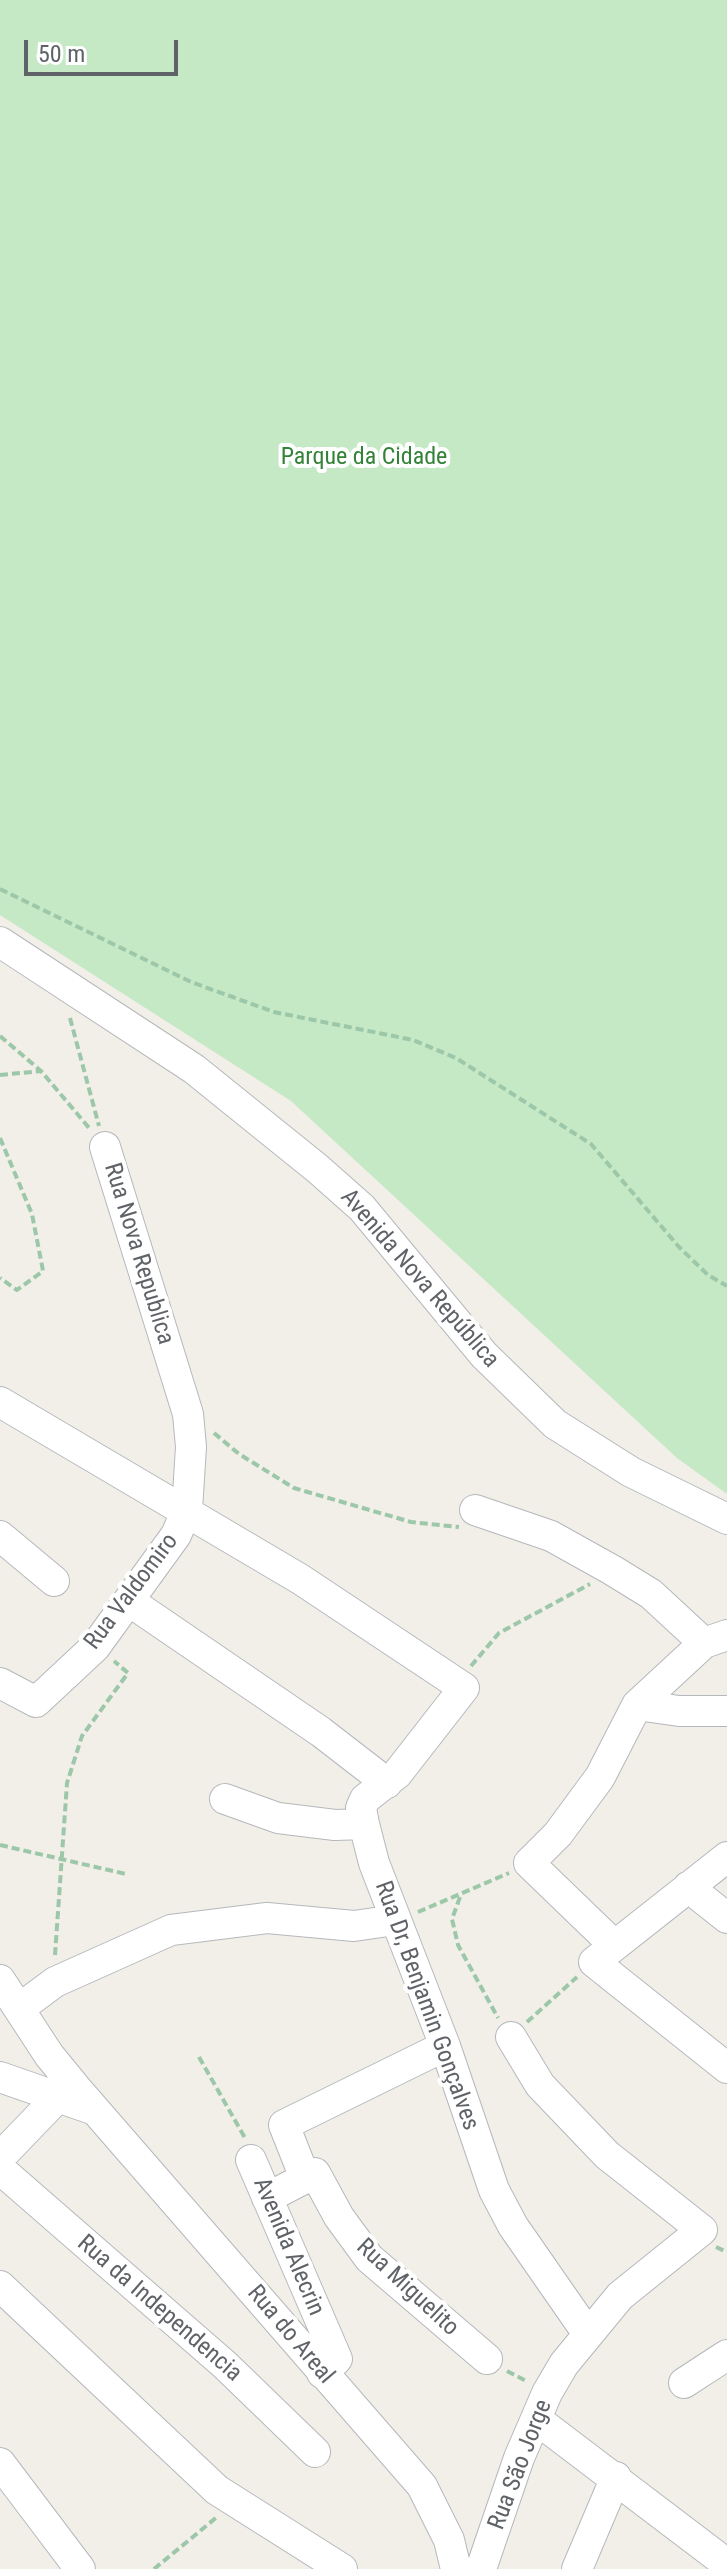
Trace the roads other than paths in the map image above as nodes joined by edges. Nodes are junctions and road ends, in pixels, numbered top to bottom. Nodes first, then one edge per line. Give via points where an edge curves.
1 (0, 942) edge
2 (105, 1147) road end
3 (0, 1402) edge
4 (187, 1510) junction
5 (475, 1519) road end
6 (727, 1519) edge
7 (0, 1536) edge
8 (54, 1581) dead end
9 (129, 1601) junction
10 (716, 1639) edge
11 (0, 1683) edge
12 (637, 1705) junction
13 (727, 1711) edge
14 (387, 1783) junction
15 (225, 1799) dead end
16 (364, 1824) junction
17 (727, 1857) edge
18 (688, 1887) junction
19 (727, 1918) edge
20 (395, 1920) junction
21 (604, 1954) junction
22 (9, 1999) edge
23 (511, 2037) road end
24 (445, 2046) junction
25 (727, 2068) edge
26 (0, 2077) edge
27 (59, 2096) junction
28 (101, 2113) junction
29 (0, 2152) edge
30 (251, 2160) road end
31 (0, 2169) edge
32 (305, 2178) junction
33 (267, 2198) junction
34 (0, 2286) edge
35 (588, 2334) junction
36 (727, 2355) edge
37 (487, 2359) road end
38 (322, 2373) junction
39 (684, 2383) dead end
40 (541, 2406) junction
41 (315, 2452) dead end
42 (0, 2463) edge
43 (616, 2477) junction
44 (727, 2564) edge
45 (80, 2569) edge
46 (342, 2569) edge
47 (456, 2569) edge
48 (481, 2569) edge
49 (577, 2569) edge

1 - 6 street, Avenida Nova República via 194,1069 362,1208 484,1355 555,1424 631,1472
2 - 4 street, Rua Nova Republica via 181,1390 190,1434
3 - 4 street
4 - 9 street, Rua Valdomiro via 176,1535
4 - 14 street via 461,1686
5 - 10 street via 551,1536
7 - 8 street
9 - 11 street, Rua Valdomiro via 95,1647 36,1702
9 - 14 street
10 - 12 street
12 - 13 street
12 - 21 street via 592,1788 529,1863
14 - 16 street via 365,1799
15 - 16 street via 278,1818
16 - 20 street, Rua Dr, Benjamin Gonçalves
17 - 18 street
18 - 19 street
18 - 21 street
20 - 22 street via 354,1926 267,1918 190,1926
20 - 24 street, Rua Dr, Benjamin Gonçalves
21 - 25 street
22 - 28 street, Rua do Areal via 49,2055
23 - 35 street, Rua São Jorge via 540,2085 607,2155 702,2230 620,2296
24 - 32 street via 284,2125
24 - 35 street, Rua Dr, Benjamin Gonçalves via 494,2190
26 - 27 street
27 - 28 street
27 - 29 street
28 - 38 street, Rua do Areal
30 - 33 street, Avenida Alecrin
31 - 41 street, Rua da Independencia via 225,2365
32 - 33 street
32 - 37 street, Rua Miguelito via 315,2173 346,2228 378,2267
33 - 38 street, Avenida Alecrin via 337,2359
34 - 46 street via 234,2501
35 - 40 street, Rua São Jorge
36 - 39 street
38 - 47 street, Rua do Areal via 422,2486 449,2540
40 - 43 street
40 - 48 street, Rua São Jorge
42 - 45 street
43 - 44 street
43 - 49 street

